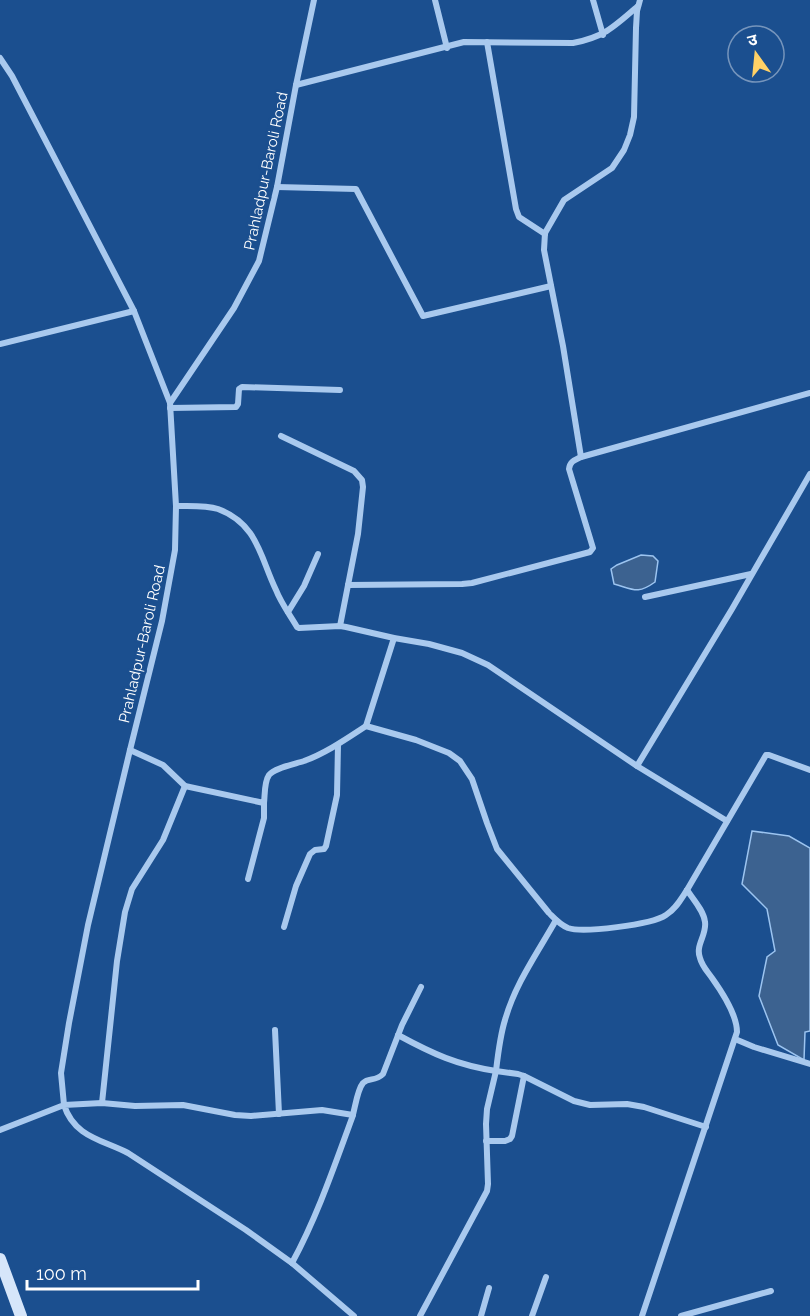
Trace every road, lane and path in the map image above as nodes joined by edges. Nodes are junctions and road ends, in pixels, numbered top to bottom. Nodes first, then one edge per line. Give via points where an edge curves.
1 (314, 0) edge
2 (435, 0) edge
3 (593, 0) edge
4 (639, 3) edge
5 (603, 35) junction
6 (487, 42) junction
7 (447, 48) junction
8 (0, 58) edge
9 (296, 85) junction
10 (278, 187) junction
11 (545, 234) junction
12 (551, 286) junction
13 (134, 311) junction
14 (0, 344) edge
15 (340, 390) dead end
16 (810, 393) edge
17 (170, 406) junction
18 (281, 436) dead end
19 (581, 457) junction
20 (810, 474) edge
21 (176, 506) junction
22 (318, 554) dead end
23 (751, 574) junction
24 (348, 585) junction
25 (645, 597) dead end
26 (288, 612) junction
27 (340, 626) junction
28 (394, 638) junction
29 (366, 726) junction
30 (338, 745) junction
31 (130, 750) junction
32 (638, 766) junction
33 (810, 770) edge
34 (185, 786) junction
35 (264, 803) junction
36 (727, 821) junction
37 (248, 879) dead end
38 (687, 890) junction
39 (556, 920) junction
40 (284, 927) dead end
41 (421, 987) dead end
42 (275, 1030) dead end
43 (399, 1035) junction
44 (735, 1039) junction
45 (810, 1064) edge
46 (496, 1071) junction
47 (524, 1076) junction
48 (102, 1103) junction
49 (64, 1105) junction
50 (279, 1114) junction
51 (353, 1114) junction
52 (706, 1126) junction
53 (0, 1130) edge
54 (486, 1142) junction
55 (0, 1259) edge
56 (292, 1263) junction
57 (546, 1277) dead end
58 (489, 1288) dead end
59 (771, 1291) dead end
60 (21, 1316) edge
61 (354, 1316) edge
62 (420, 1316) edge
63 (481, 1316) edge
64 (532, 1316) edge
65 (642, 1316) edge
66 (681, 1316) edge

1 - 9 street, Prahladpur-Baroli Road
2 - 7 street
3 - 5 street
4 - 5 street
4 - 11 street via 634,117 624,150 612,168 564,200
5 - 6 street via 573,43
6 - 7 street via 464,42
6 - 11 street via 516,209 519,217
7 - 9 street
8 - 13 street
9 - 10 street, Prahladpur-Baroli Road
10 - 12 street via 356,189 423,316
10 - 17 street, Prahladpur-Baroli Road via 260,261
11 - 12 street
12 - 19 street
13 - 14 street
13 - 17 street
15 - 17 street via 242,387 236,407
16 - 19 street
17 - 21 street, Prahladpur-Baroli Road
18 - 24 street via 354,471 362,480 358,534
19 - 24 street via 573,460 569,469 590,552 472,583
20 - 23 street
21 - 26 street via 212,508 242,524 257,544
21 - 31 street, Prahladpur-Baroli Road via 175,550 162,621
22 - 26 street
23 - 25 street
23 - 32 street
24 - 27 street
26 - 27 street via 300,628
27 - 28 street
28 - 29 street
28 - 32 street via 462,653 488,665
29 - 30 street
29 - 39 street via 416,740 460,761 472,779 498,849
30 - 35 street via 270,773
30 - 40 street via 337,795 326,846 310,854
31 - 34 street via 163,765
31 - 49 street, Prahladpur-Baroli Road via 69,1023 61,1073
32 - 36 street
33 - 36 street via 766,755
34 - 35 street
34 - 48 street via 163,840 132,890 125,912
35 - 37 street via 264,818
36 - 38 street
38 - 39 street via 666,915 638,925 579,930
38 - 44 street via 705,921 699,956 735,1018
39 - 46 street via 511,1002 502,1029
41 - 43 street
42 - 50 street
43 - 46 street via 448,1060
43 - 51 street via 383,1074 362,1085
44 - 45 street
44 - 52 street
46 - 47 street
46 - 54 street via 487,1108
47 - 52 street via 590,1106 627,1104
47 - 54 street via 510,1139
48 - 49 street
48 - 50 street via 183,1105 251,1116
49 - 53 street
49 - 56 street via 71,1121 82,1131 128,1153
50 - 51 street via 322,1110
51 - 56 street via 310,1228
52 - 65 street
54 - 62 street via 487,1191
55 - 60 street
56 - 61 street
57 - 64 street
58 - 63 street
59 - 66 street

